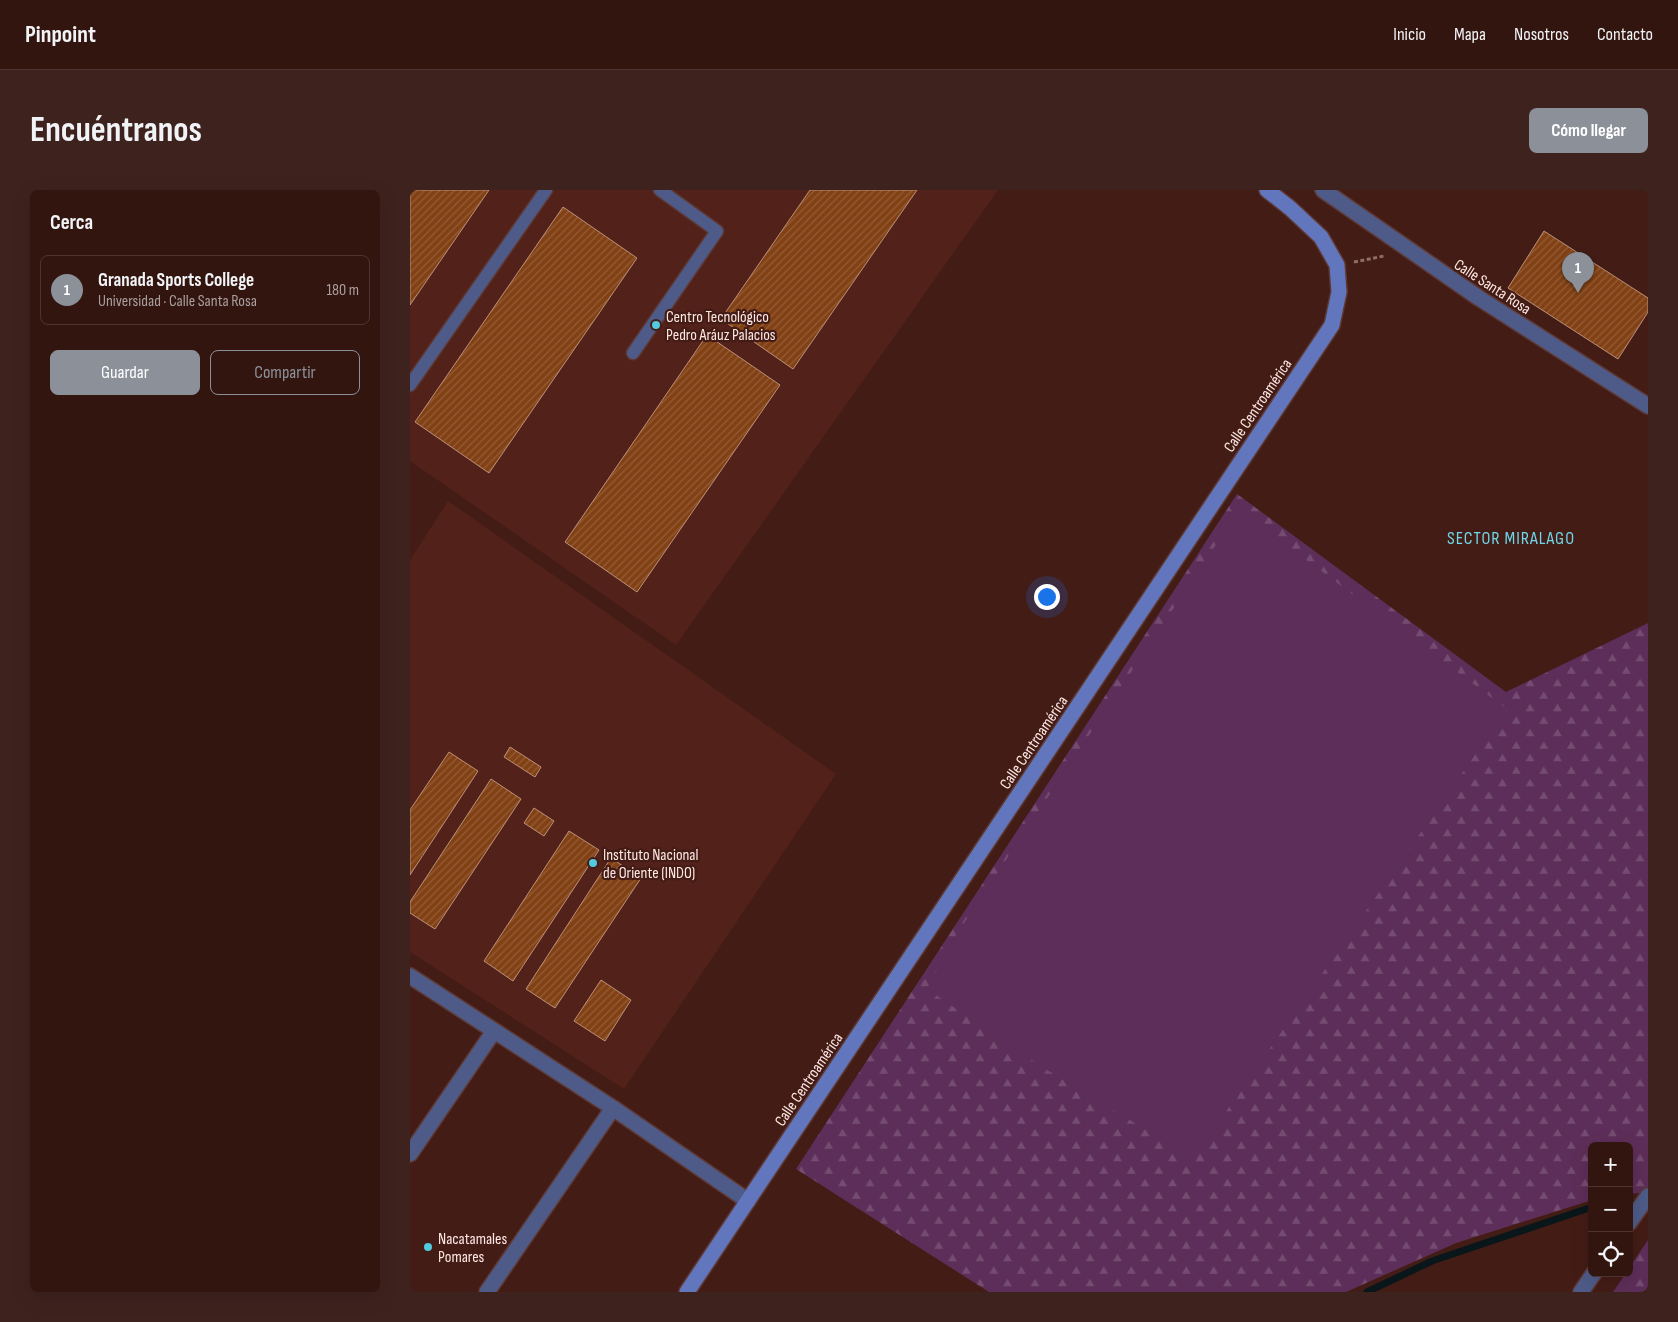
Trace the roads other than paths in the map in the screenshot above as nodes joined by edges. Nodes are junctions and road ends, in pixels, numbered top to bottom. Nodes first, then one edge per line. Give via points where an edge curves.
1 (546, 190) edge
2 (660, 190) edge
3 (1267, 190) edge
4 (1323, 190) edge
5 (633, 353) dead end
6 (410, 385) edge
7 (1648, 406) edge
8 (410, 976) edge
9 (494, 1031) junction
10 (613, 1108) junction
11 (410, 1154) edge
12 (1648, 1196) edge
13 (748, 1201) junction
14 (1633, 1217) edge
15 (1591, 1277) edge
16 (488, 1292) edge
17 (687, 1292) edge
18 (1581, 1292) edge

1 - 6 lane
2 - 5 lane via 717,231
3 - 13 main road, Calle Centroamérica via 1321,237 1336,265 1338,292 1332,325
4 - 7 street, Calle Santa Rosa via 1479,298
8 - 9 street
9 - 10 street
9 - 11 street
10 - 13 street
10 - 16 street
12 - 14 street
13 - 17 main road, Calle Centroamérica
15 - 18 street

